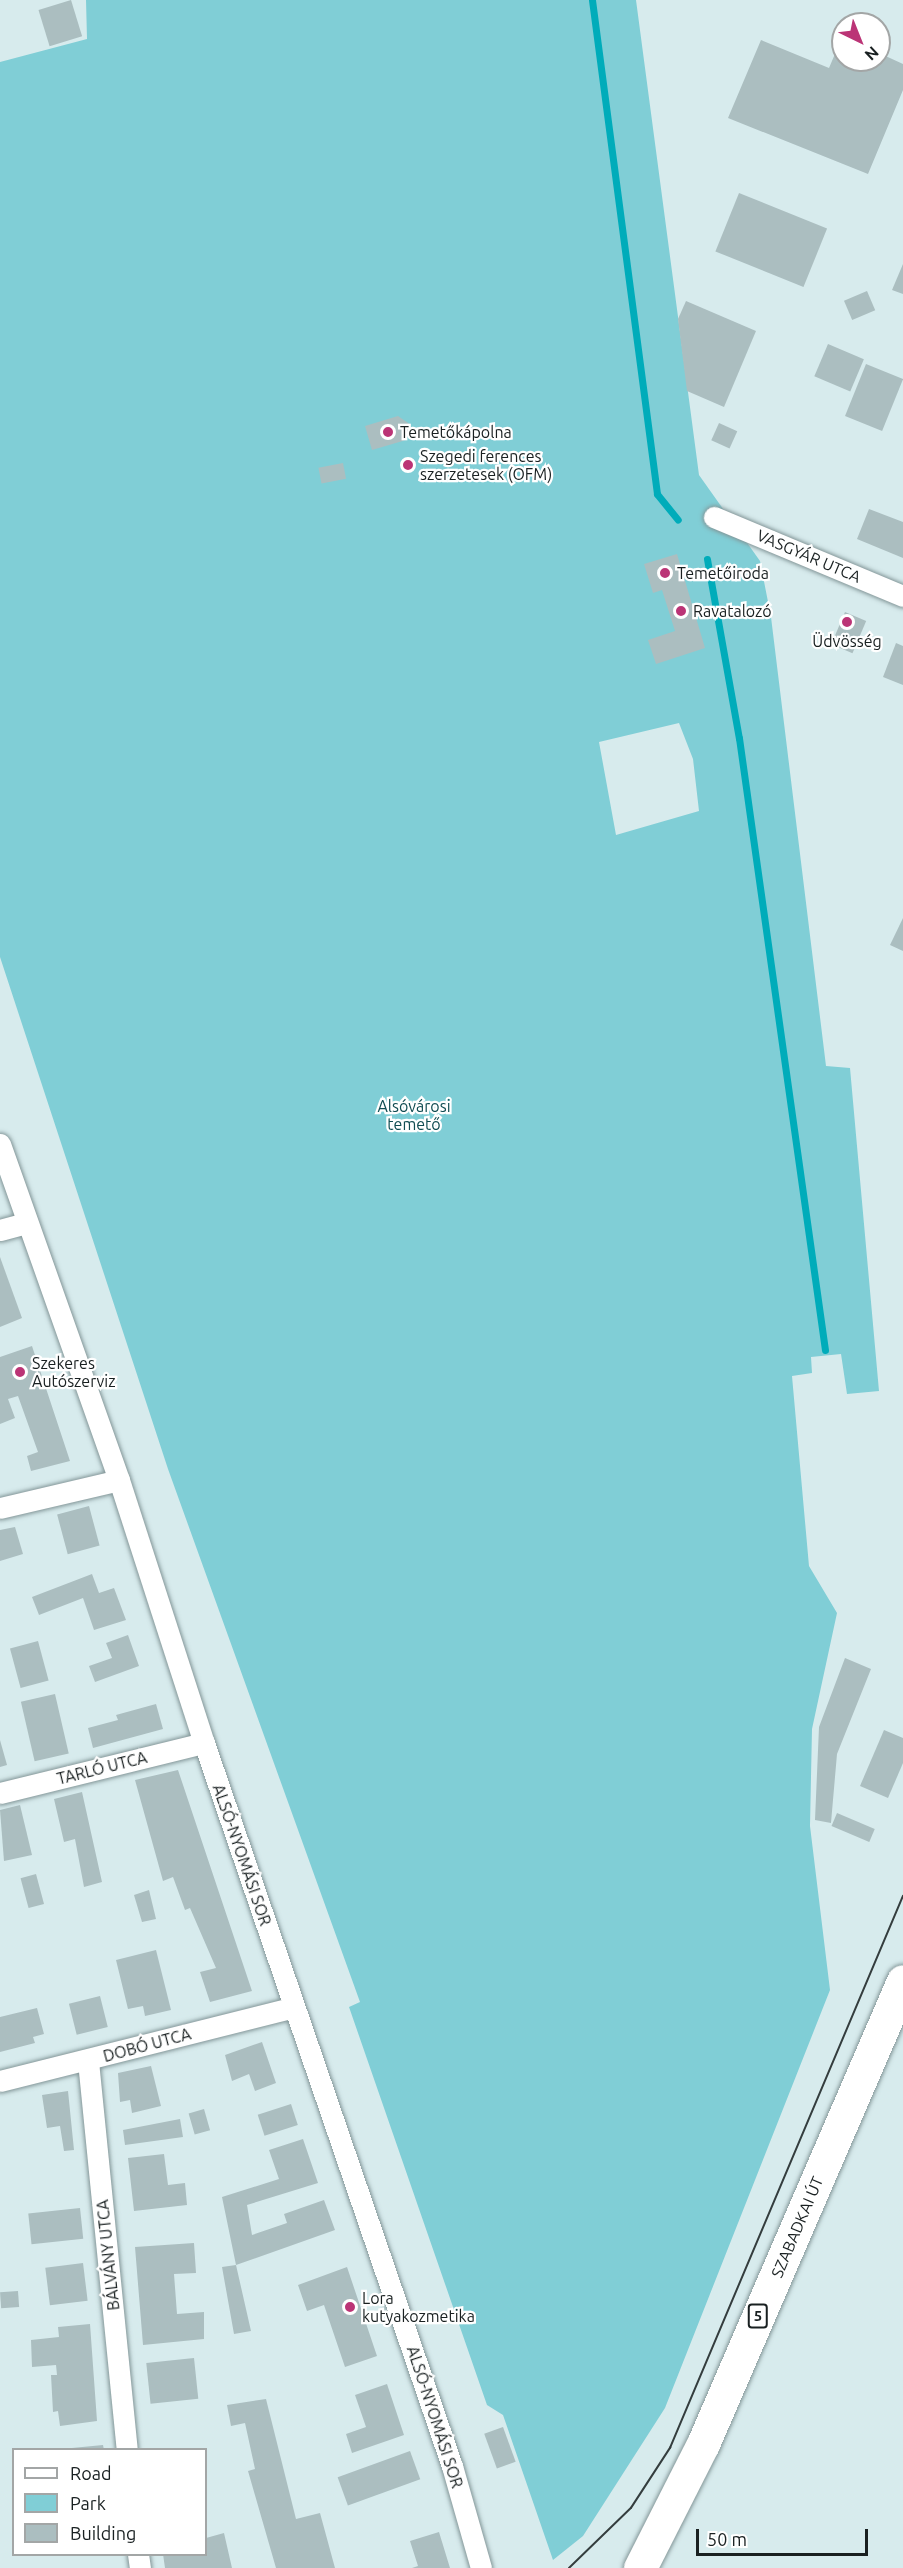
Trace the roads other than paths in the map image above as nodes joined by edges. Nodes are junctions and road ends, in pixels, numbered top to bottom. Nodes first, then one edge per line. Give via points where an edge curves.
1 (714, 517) dead end
2 (903, 596) edge
3 (0, 1144) edge
4 (27, 1223) junction
5 (0, 1230) edge
6 (119, 1480) junction
7 (0, 1508) edge
8 (204, 1743) junction
9 (0, 1793) edge
10 (903, 1981) edge
11 (294, 2007) junction
12 (88, 2061) junction
13 (0, 2081) edge
14 (127, 2448) edge
15 (481, 2568) edge
16 (640, 2568) edge

1 - 2 street, VASGYÁR UTCA
3 - 4 street, ALSÓ-NYOMÁSI SOR
4 - 5 street
4 - 6 street, ALSÓ-NYOMÁSI SOR
6 - 7 street
6 - 8 street, ALSÓ-NYOMÁSI SOR
8 - 9 street, TARLÓ UTCA
8 - 11 street, ALSÓ-NYOMÁSI SOR
10 - 16 main road, SZABADKAI ÚT / 5 via 703,2444
11 - 12 street, DOBÓ UTCA
11 - 15 street, ALSÓ-NYOMÁSI SOR via 452,2466
12 - 13 street, DOBÓ UTCA
12 - 14 street, BÁLVÁNY UTCA

